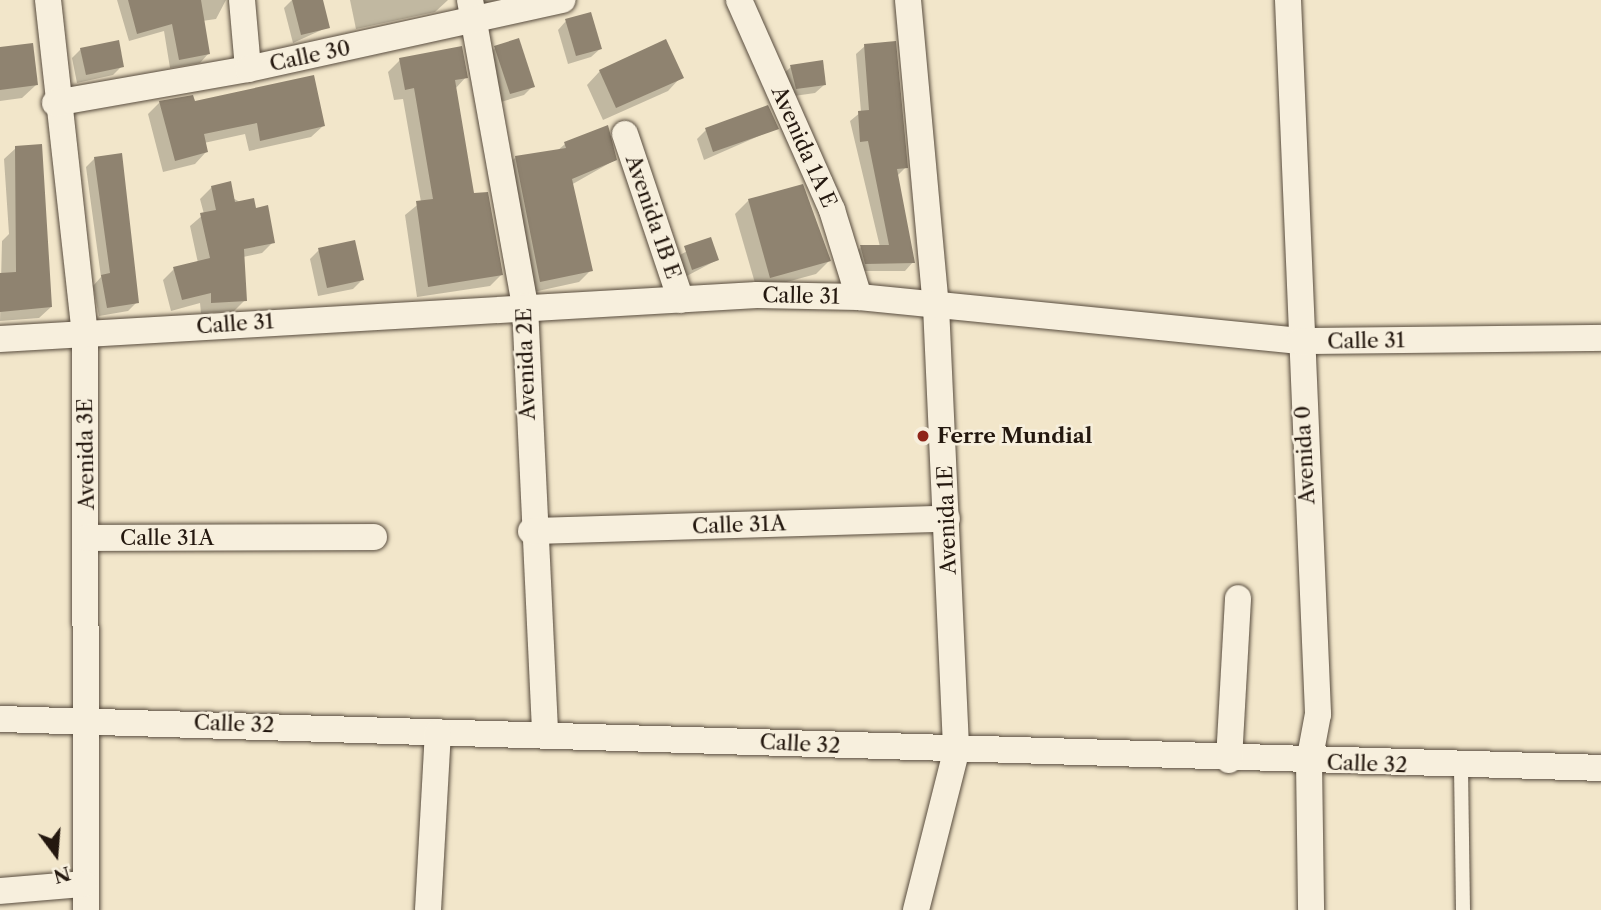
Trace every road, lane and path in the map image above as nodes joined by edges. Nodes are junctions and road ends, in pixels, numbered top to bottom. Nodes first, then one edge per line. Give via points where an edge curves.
1 (48, 0) edge
2 (242, 0) edge
3 (563, 0) edge
4 (739, 0) edge
5 (908, 0) edge
6 (1288, 0) edge
7 (472, 10) edge
8 (248, 69) junction
9 (55, 103) junction
10 (625, 134) dead end
11 (859, 297) junction
12 (681, 300) junction
13 (525, 306) junction
14 (936, 306) junction
15 (85, 333) junction
16 (1601, 338) edge
17 (0, 339) edge
18 (1300, 341) junction
19 (947, 519) junction
20 (531, 531) junction
21 (374, 537) dead end
22 (87, 538) junction
23 (1238, 598) dead end
24 (87, 718) junction
25 (0, 719) edge
26 (438, 732) junction
27 (545, 732) junction
28 (956, 752) junction
29 (1229, 760) junction
30 (1309, 762) junction
31 (1461, 767) junction
32 (1601, 768) edge
33 (0, 891) edge
34 (85, 897) edge
35 (428, 910) edge
36 (916, 910) edge
37 (1311, 910) edge
38 (1463, 910) edge

1 - 9 street, Avenida 3E
2 - 8 street
3 - 7 street, Calle 30
4 - 11 street, Avenida 1A E via 832,210
5 - 14 street, Avenida 1E
6 - 18 street, Avenida 0
7 - 8 street, Calle 30
7 - 13 street, Avenida 2E
8 - 9 street, Calle 30
9 - 15 street, Avenida 3E
10 - 12 street, Avenida 1B E
11 - 12 street, Calle 31
11 - 14 street, Calle 31
12 - 13 street, Calle 31
13 - 15 street, Calle 31
13 - 20 street, Avenida 2E
14 - 18 street, Calle 31
14 - 19 street, Avenida 1E
15 - 17 street, Calle 31
15 - 22 street, Avenida 3E
16 - 18 street, Calle 31
18 - 30 street, Avenida 0 via 1318,714
19 - 20 street, Calle 31A
19 - 28 street, Avenida 1E
20 - 27 street, Avenida 2E
21 - 22 street, Calle 31A
22 - 24 street, Avenida 3E
23 - 29 street
24 - 25 street, Calle 32
24 - 26 street, Calle 32
24 - 34 street, Avenida 3E
26 - 27 street, Calle 32
26 - 35 street
27 - 28 street, Calle 32
28 - 29 street, Calle 32
28 - 36 street, Avenida 1E
29 - 30 street, Calle 32
30 - 31 street, Calle 32
30 - 37 street, Avenida 0
31 - 32 street, Calle 32
31 - 38 lane
33 - 34 street

